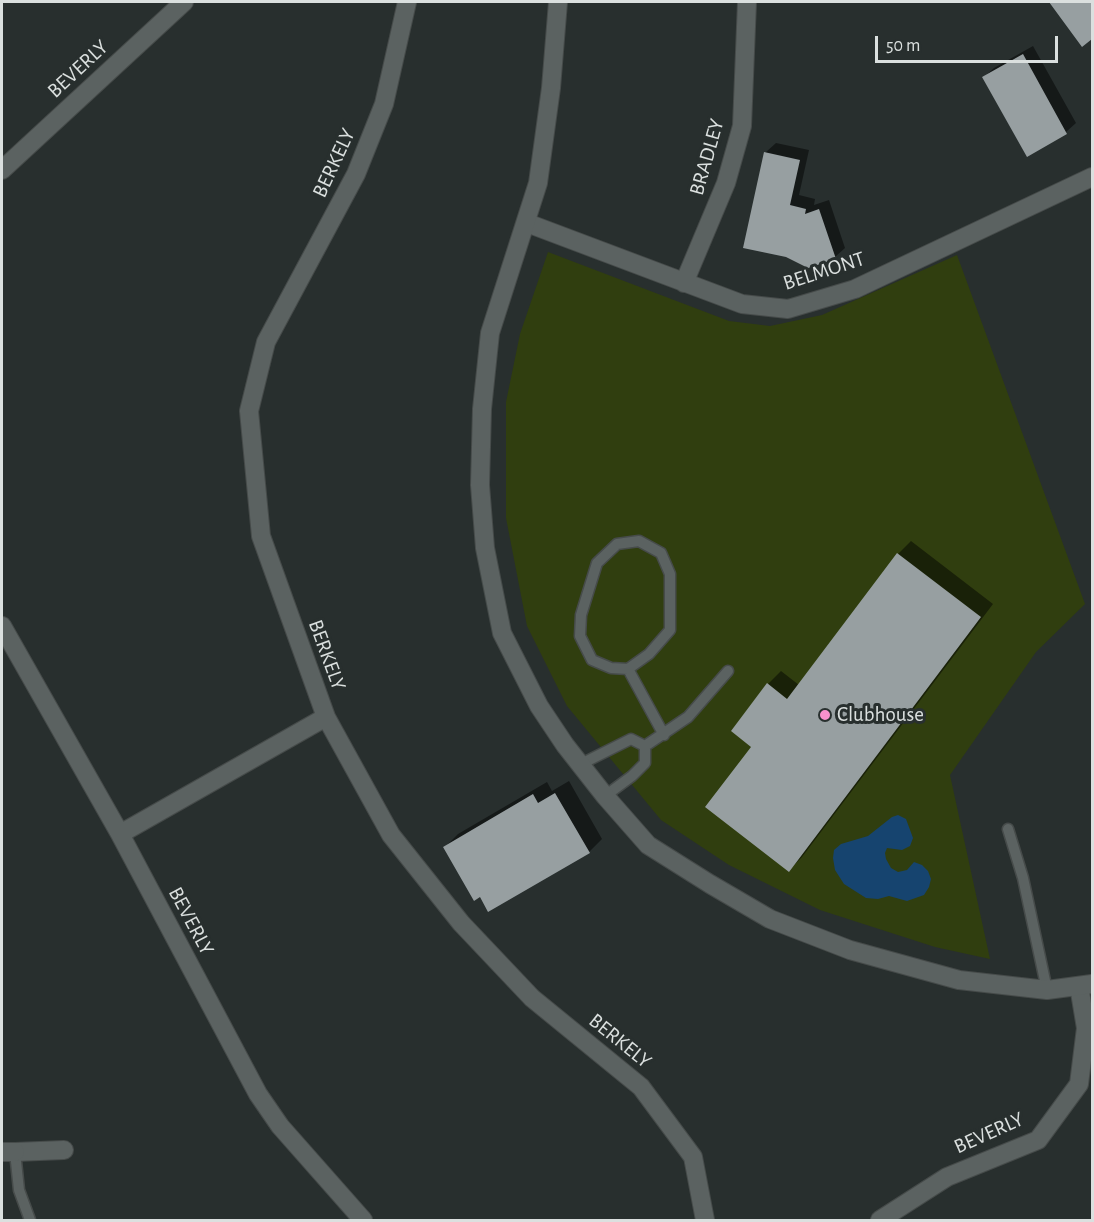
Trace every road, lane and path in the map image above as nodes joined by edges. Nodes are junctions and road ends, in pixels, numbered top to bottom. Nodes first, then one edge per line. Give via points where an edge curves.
1 (184, 2) edge
2 (407, 2) edge
3 (558, 2) edge
4 (747, 2) edge
5 (2, 170) edge
6 (1092, 177) edge
7 (527, 223) junction
8 (684, 283) junction
9 (2, 626) edge
10 (628, 669) junction
11 (728, 671) dead end
12 (326, 717) junction
13 (664, 735) junction
14 (645, 746) junction
15 (581, 764) junction
16 (605, 796) junction
17 (1008, 829) dead end
18 (120, 834) junction
19 (1086, 985) edge
20 (1047, 990) junction
21 (64, 1150) dead end
22 (8, 1152) edge
23 (30, 1221) edge
24 (363, 1221) edge
25 (705, 1221) edge
26 (880, 1221) edge

1 - 5 street, BEVERLY
2 - 12 street, BERKELY via 384,104 357,174 266,342 249,411 261,536
3 - 7 street via 540,171
4 - 8 street, BRADLEY via 742,126 726,183
6 - 8 street, BELMONT via 855,289 788,309 742,304
7 - 8 street, BELMONT
7 - 15 street via 490,333 481,420 480,485 485,548 502,633 539,706
9 - 18 street, BEVERLY
10 - 10 lane via 650,654 670,630 670,574 660,553 639,541 617,544 597,563 581,615 580,636 592,660 611,668
10 - 13 lane
11 - 13 lane via 688,717
12 - 18 street
12 - 25 street, BERKELY via 391,835 461,923 532,998 642,1087 693,1157
13 - 14 lane
14 - 15 lane via 631,739
14 - 16 lane via 645,762
15 - 16 street
16 - 20 street via 648,845 770,919 849,950 959,980
17 - 20 lane
18 - 24 street, BEVERLY via 258,1094 280,1126
19 - 20 street
19 - 26 street, BEVERLY via 1086,1028 1079,1084 1038,1140 946,1177
21 - 22 street
22 - 23 lane

